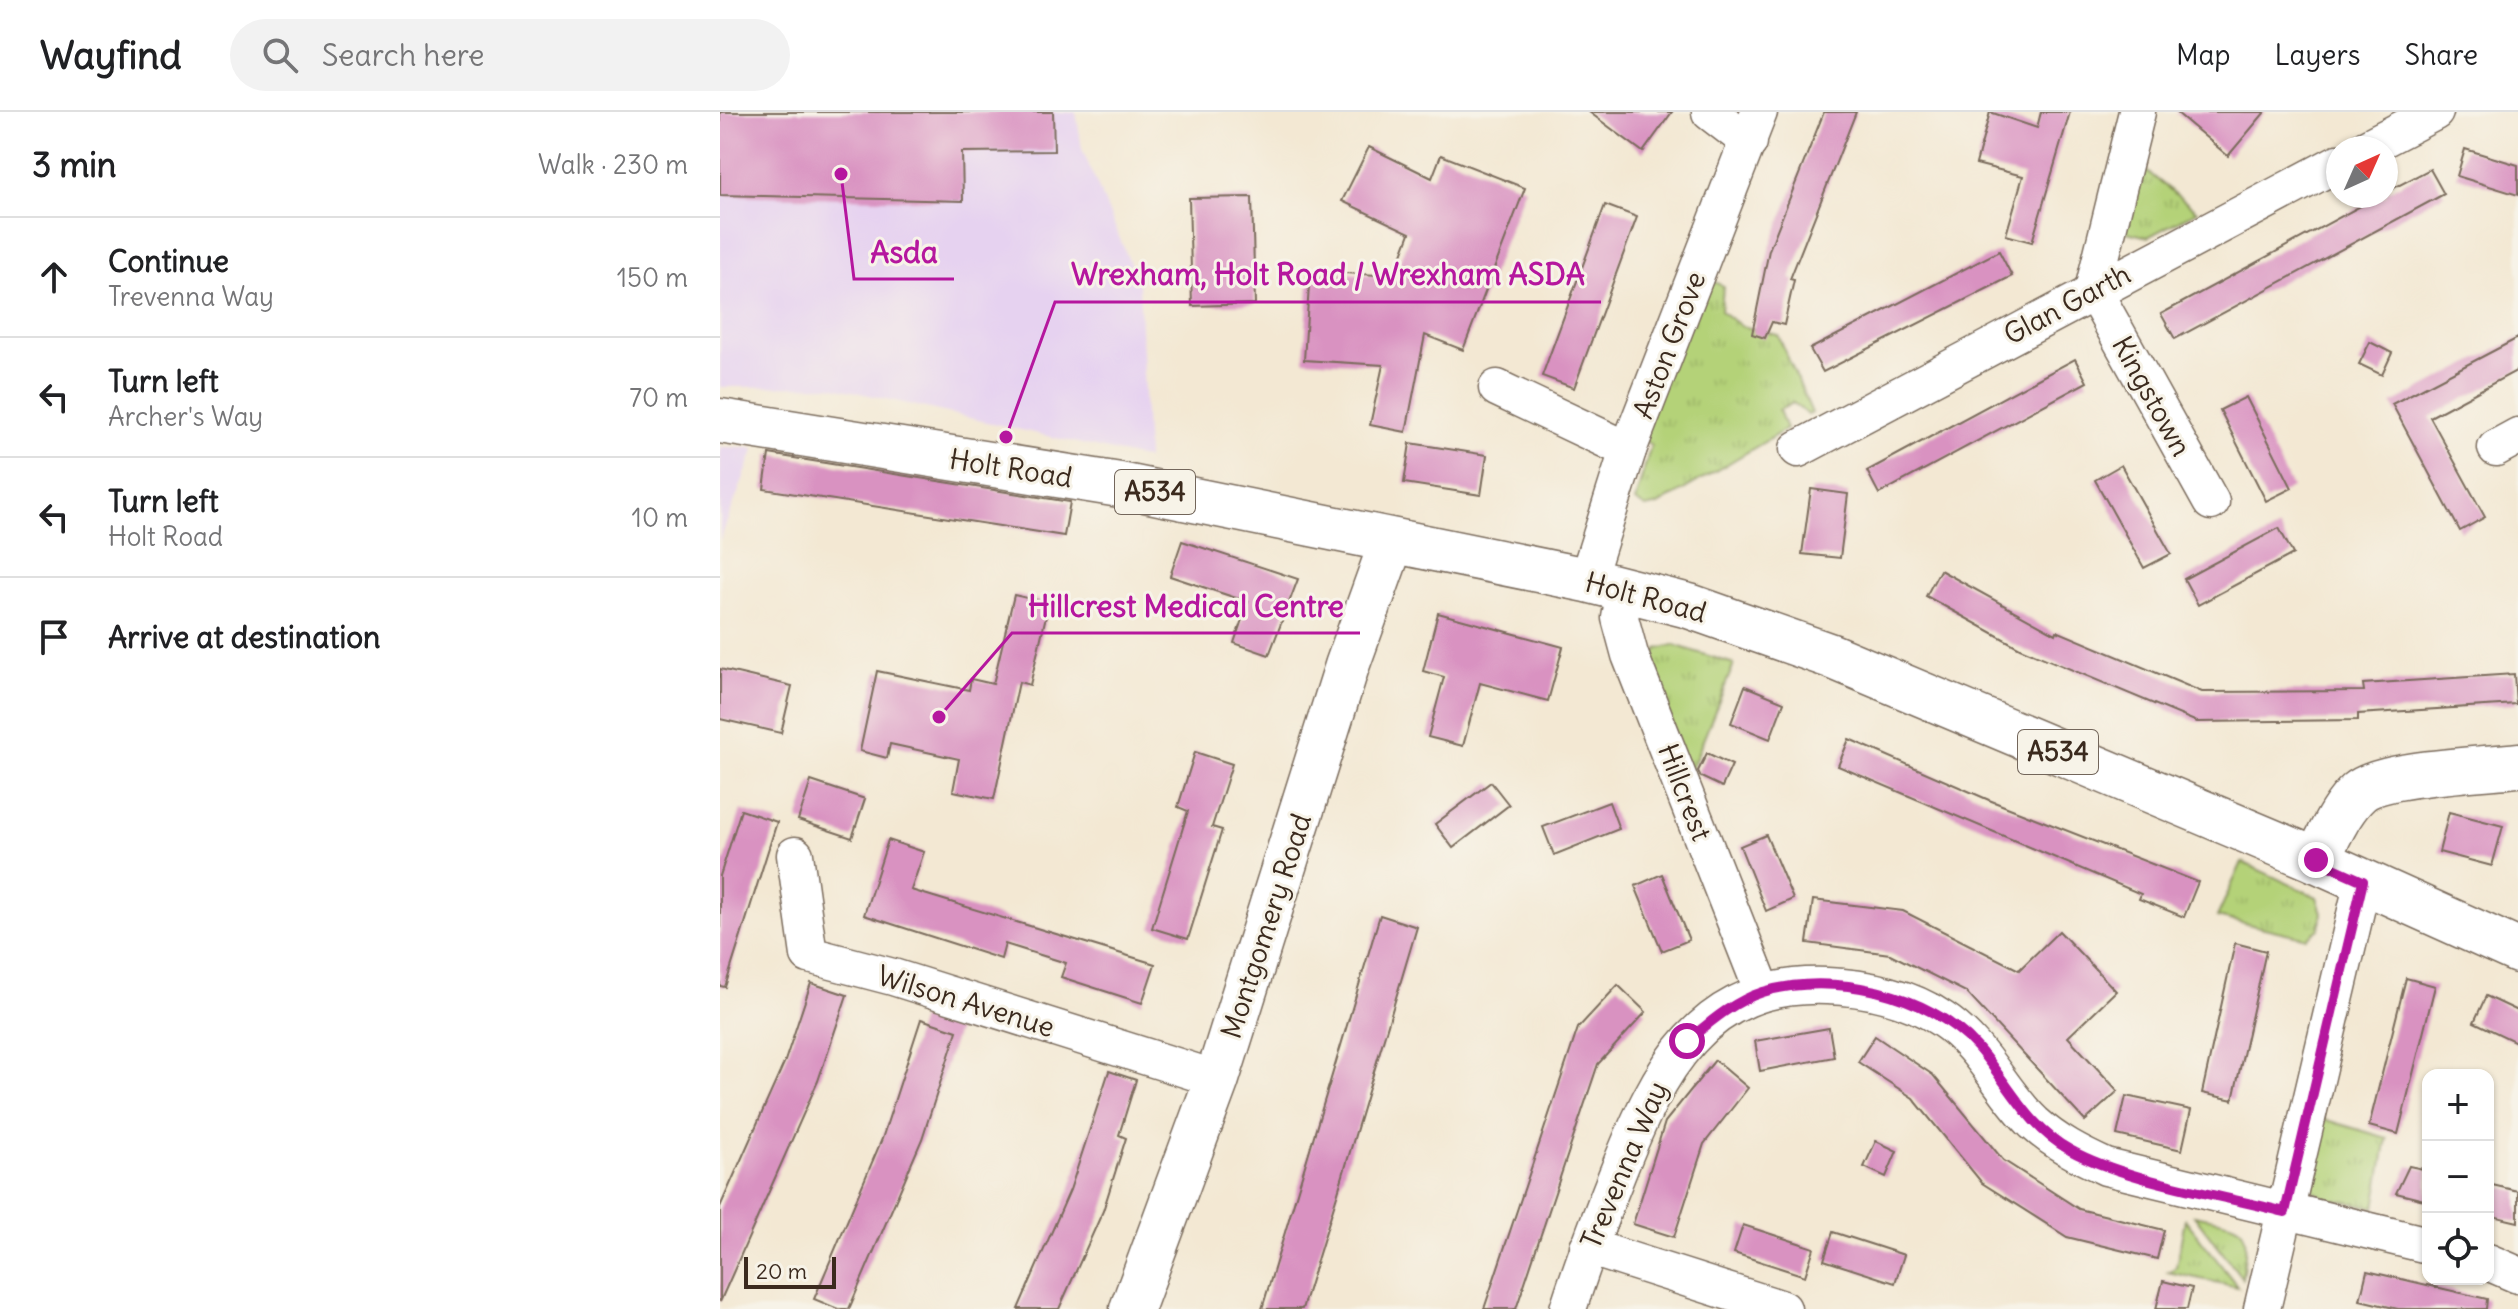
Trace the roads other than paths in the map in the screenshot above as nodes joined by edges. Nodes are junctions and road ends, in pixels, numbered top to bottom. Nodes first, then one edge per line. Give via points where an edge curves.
1 (1710, 112) edge
2 (2137, 112) edge
3 (2435, 112) edge
4 (1754, 127) edge
5 (2389, 136) edge
6 (2326, 169) edge
7 (2093, 290) junction
8 (1497, 388) dead end
9 (720, 421) edge
10 (1798, 449) dead end
11 (1628, 450) junction
12 (2211, 502) dead end
13 (1392, 541) junction
14 (1606, 584) junction
15 (2518, 765) edge
16 (795, 855) dead end
17 (2316, 860) junction
18 (2363, 881) junction
19 (2518, 951) edge
20 (1763, 992) junction
21 (1217, 1079) junction
22 (2285, 1212) junction
23 (2422, 1244) edge
24 (1588, 1247) junction
25 (2494, 1265) edge
26 (2518, 1275) edge
27 (1132, 1309) edge
28 (1568, 1309) edge
29 (1783, 1309) edge
30 (2262, 1309) edge

1 - 4 street
2 - 7 street
3 - 5 street
4 - 11 street, Aston Grove
6 - 7 street, Glan Garth
7 - 10 street, Glan Garth
7 - 12 street, Kingstown
8 - 11 street
9 - 13 main road, Holt Road / A534 via 1120,485
11 - 14 street, Aston Grove
13 - 14 main road, Holt Road / A534
13 - 21 main road, Montgomery Road via 1347,666
14 - 17 main road, Holt Road / A534 via 1689,606 1831,656
14 - 20 street, Hillcrest
15 - 17 main road via 2387,779 2360,790
16 - 21 street, Wilson Avenue via 809,955
17 - 18 main road, Holt Road / A534
18 - 19 main road, Holt Road / A534
18 - 22 street
20 - 22 street, Trevenna Way via 1810,985 1856,987 1900,1000 1941,1018 1976,1047 2033,1122 2067,1149 2106,1167
20 - 24 street, Trevenna Way via 1725,1010 1687,1041 1664,1071 1645,1104
21 - 27 main road, Montgomery Road
22 - 23 street, Trevenna Way
22 - 30 street
24 - 28 street, Trevenna Way
24 - 29 street
25 - 26 street

